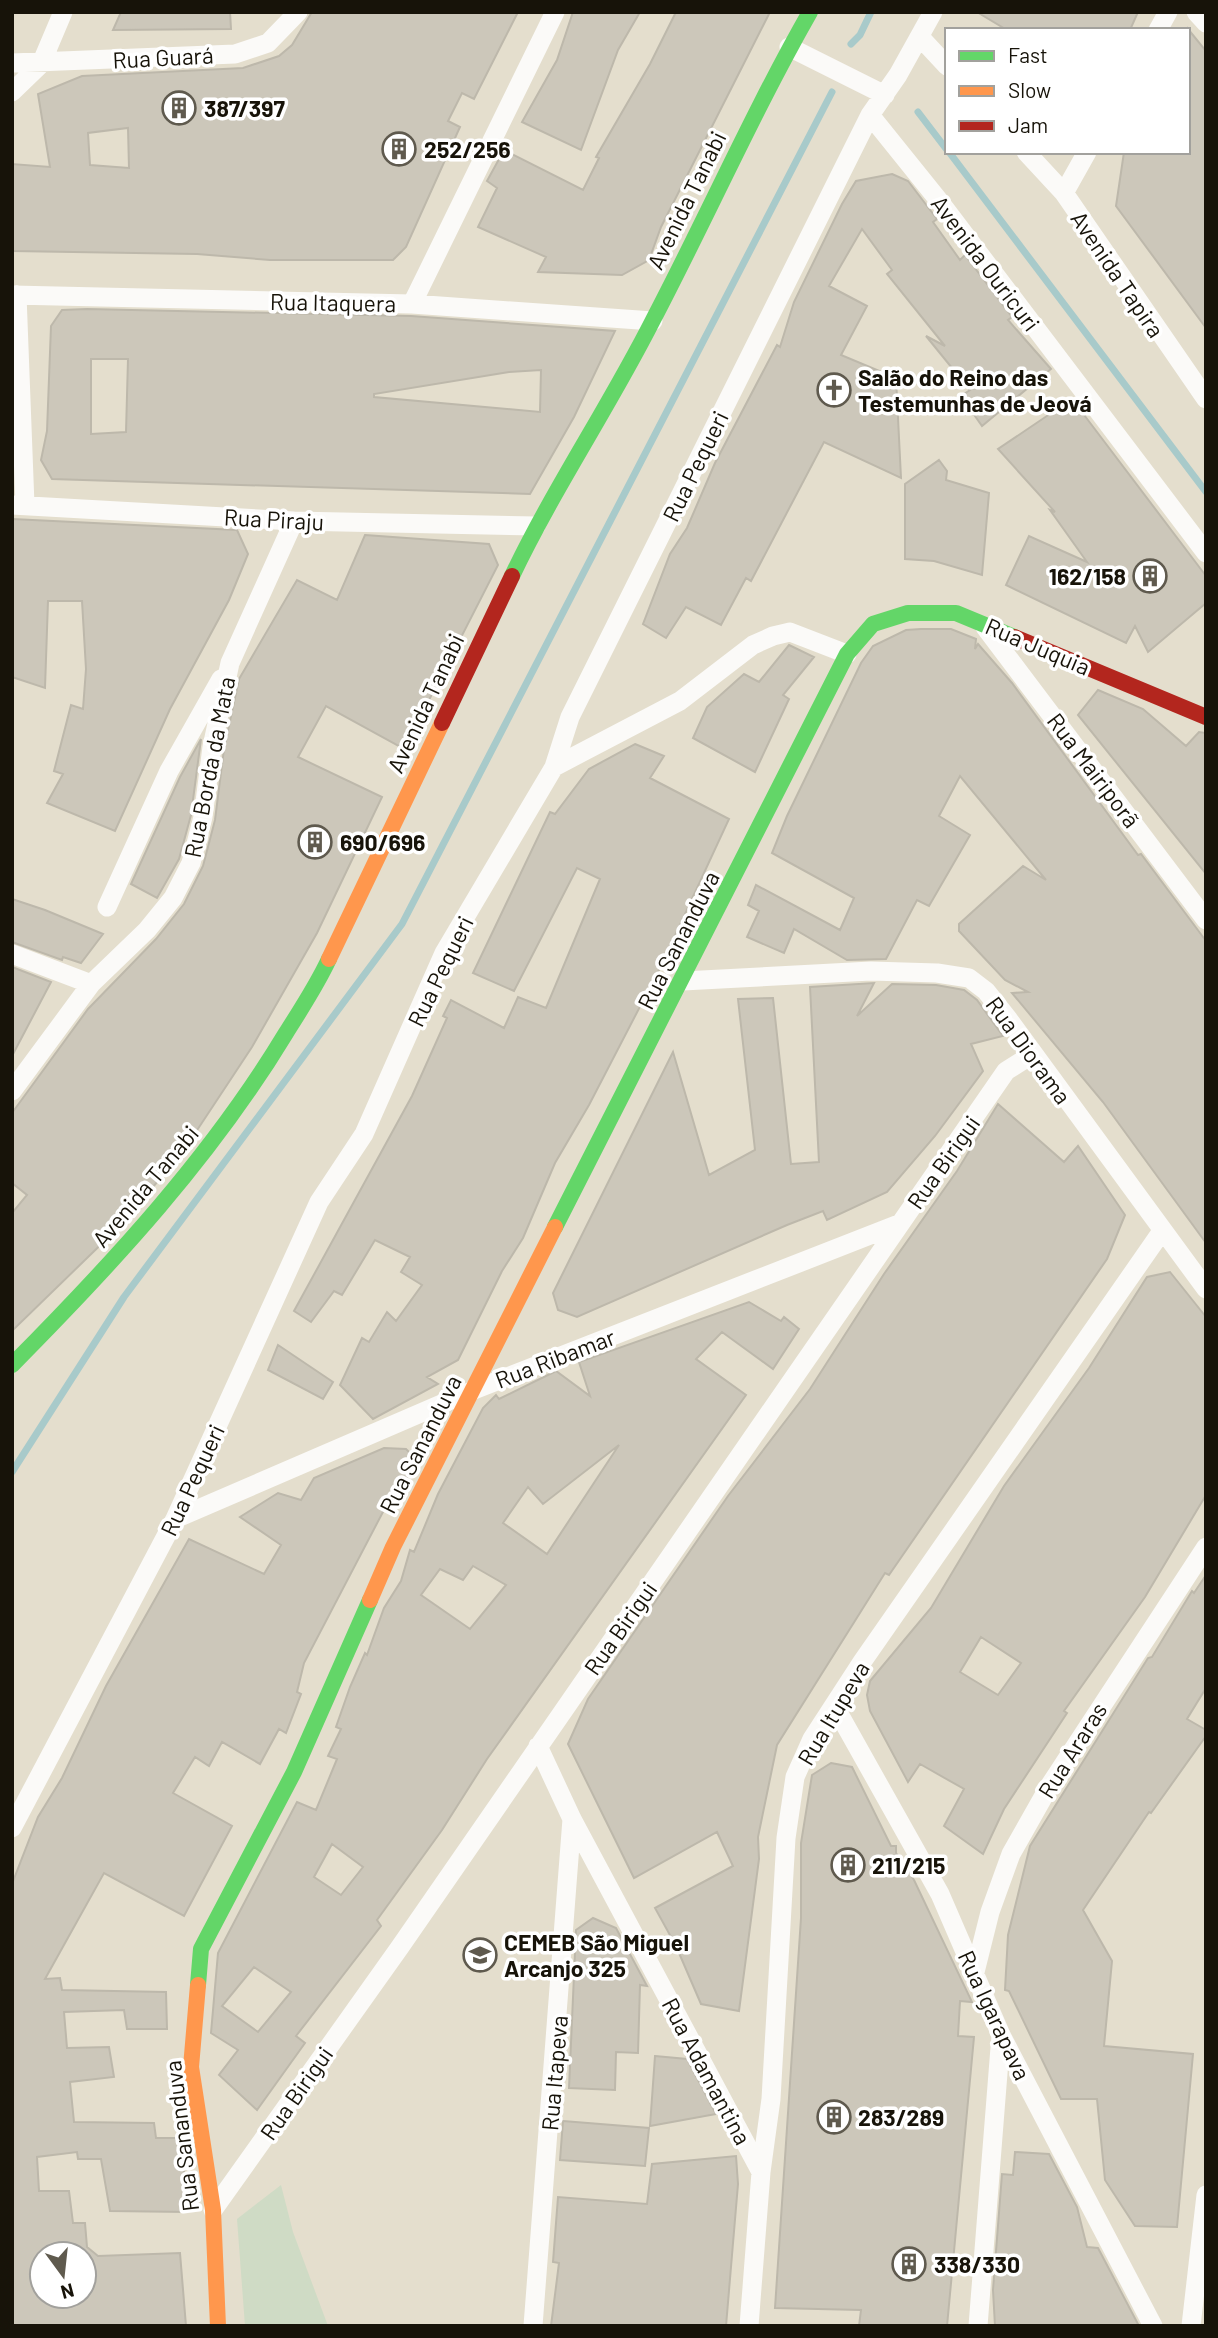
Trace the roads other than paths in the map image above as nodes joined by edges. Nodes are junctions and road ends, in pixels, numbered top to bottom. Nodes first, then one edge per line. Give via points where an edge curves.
1 (63, 12) edge
2 (298, 12) edge
3 (555, 12) edge
4 (810, 12) edge
5 (933, 12) edge
6 (1168, 12) edge
7 (1196, 12) edge
8 (1206, 23) edge
9 (1159, 28) edge
10 (920, 37) junction
11 (789, 47) junction
12 (12, 64) edge
13 (41, 64) junction
14 (945, 64) edge
15 (12, 92) edge
16 (885, 94) junction
17 (870, 115) junction
18 (1028, 154) edge
19 (1086, 154) edge
20 (1063, 193) junction
21 (15, 295) edge
22 (412, 304) junction
23 (653, 321) junction
24 (1206, 399) edge
25 (18, 505) edge
26 (295, 521) junction
27 (536, 526) junction
28 (1206, 553) edge
29 (981, 622) junction
30 (865, 629) joint
31 (847, 654) junction
32 (230, 663) junction
33 (1206, 717) edge
34 (554, 767) junction
35 (107, 907) dead end
36 (1206, 920) edge
37 (12, 954) edge
38 (683, 981) junction
39 (91, 984) junction
40 (1033, 1054) junction
41 (12, 1091) edge
42 (901, 1223) junction
43 (1162, 1231) junction
44 (1206, 1289) edge
45 (12, 1365) edge
46 (474, 1390) junction
47 (175, 1519) junction
48 (1206, 1546) edge
49 (834, 1705) junction
50 (538, 1746) junction
51 (572, 1819) junction
52 (12, 1828) edge
53 (975, 1972) junction
54 (1001, 2035) junction
55 (761, 2172) junction
56 (1206, 2195) edge
57 (214, 2210) junction
58 (218, 2326) edge
59 (533, 2326) edge
60 (749, 2326) edge
61 (978, 2326) edge
62 (1153, 2326) edge
63 (1191, 2326) edge

1 - 13 street
2 - 13 street, Rua Guará via 268,43 235,54
3 - 22 street
4 - 11 street, Avenida Tanabi
5 - 10 street
6 - 9 street
7 - 8 street
10 - 14 street
10 - 16 street
11 - 16 street
11 - 23 street, Avenida Tanabi
12 - 13 street, Rua Guará
13 - 15 street
16 - 17 street
17 - 28 street, Avenida Ouricuri
17 - 34 street, Rua Pequeri via 570,717
18 - 20 street, Avenida Tapira
19 - 20 street
20 - 24 street, Avenida Tapira
21 - 22 street, Rua Itaquera
21 - 25 street
22 - 23 street, Rua Itaquera
23 - 27 street, Avenida Tanabi
25 - 26 street, Rua Piraju
26 - 27 street, Rua Piraju
26 - 32 street, Rua Borda da Mata
27 - 45 street, Avenida Tanabi via 323,972 265,1068 199,1162 103,1273
29 - 30 street, Rua Juquia via 956,613 927,611
29 - 33 street, Rua Juquia
29 - 36 street, Rua Mairiporã
30 - 31 street, Rua Sananduva
31 - 34 street via 790,632 753,645 680,701
31 - 38 street, Rua Sananduva
32 - 35 street via 169,771
32 - 39 street, Rua Borda da Mata via 191,863 173,898 147,930
34 - 47 street, Rua Pequeri via 444,953 364,1134 319,1202
37 - 39 street
38 - 40 street, Rua Diorama via 871,971 969,978 986,990
38 - 46 street, Rua Sananduva
39 - 41 street, Rua Borda da Mata
40 - 42 street, Rua Birigui via 1006,1071
40 - 43 street, Rua Diorama
42 - 46 street, Rua Ribamar
42 - 50 street, Rua Birigui
43 - 44 street, Rua Diorama
43 - 49 street, Rua Itupeva
46 - 47 street, Rua Ribamar
46 - 57 street, Rua Sananduva via 393,1547 294,1772 201,1949 191,2067
47 - 52 street, Rua Pequeri
48 - 53 street, Rua Araras via 1050,1784 1011,1854
49 - 53 street, Rua Igarapava via 940,1894
49 - 55 street, Rua Itupeva via 795,1777 786,1838 771,2099
50 - 51 street, Rua Adamantina
50 - 57 street, Rua Birigui
51 - 55 street, Rua Adamantina
51 - 59 street, Rua Itapeva
53 - 54 street, Rua Igarapava
54 - 61 street
54 - 62 street, Rua Igarapava
55 - 60 street, Rua Itupeva
56 - 63 street
57 - 58 street, Rua Sananduva

